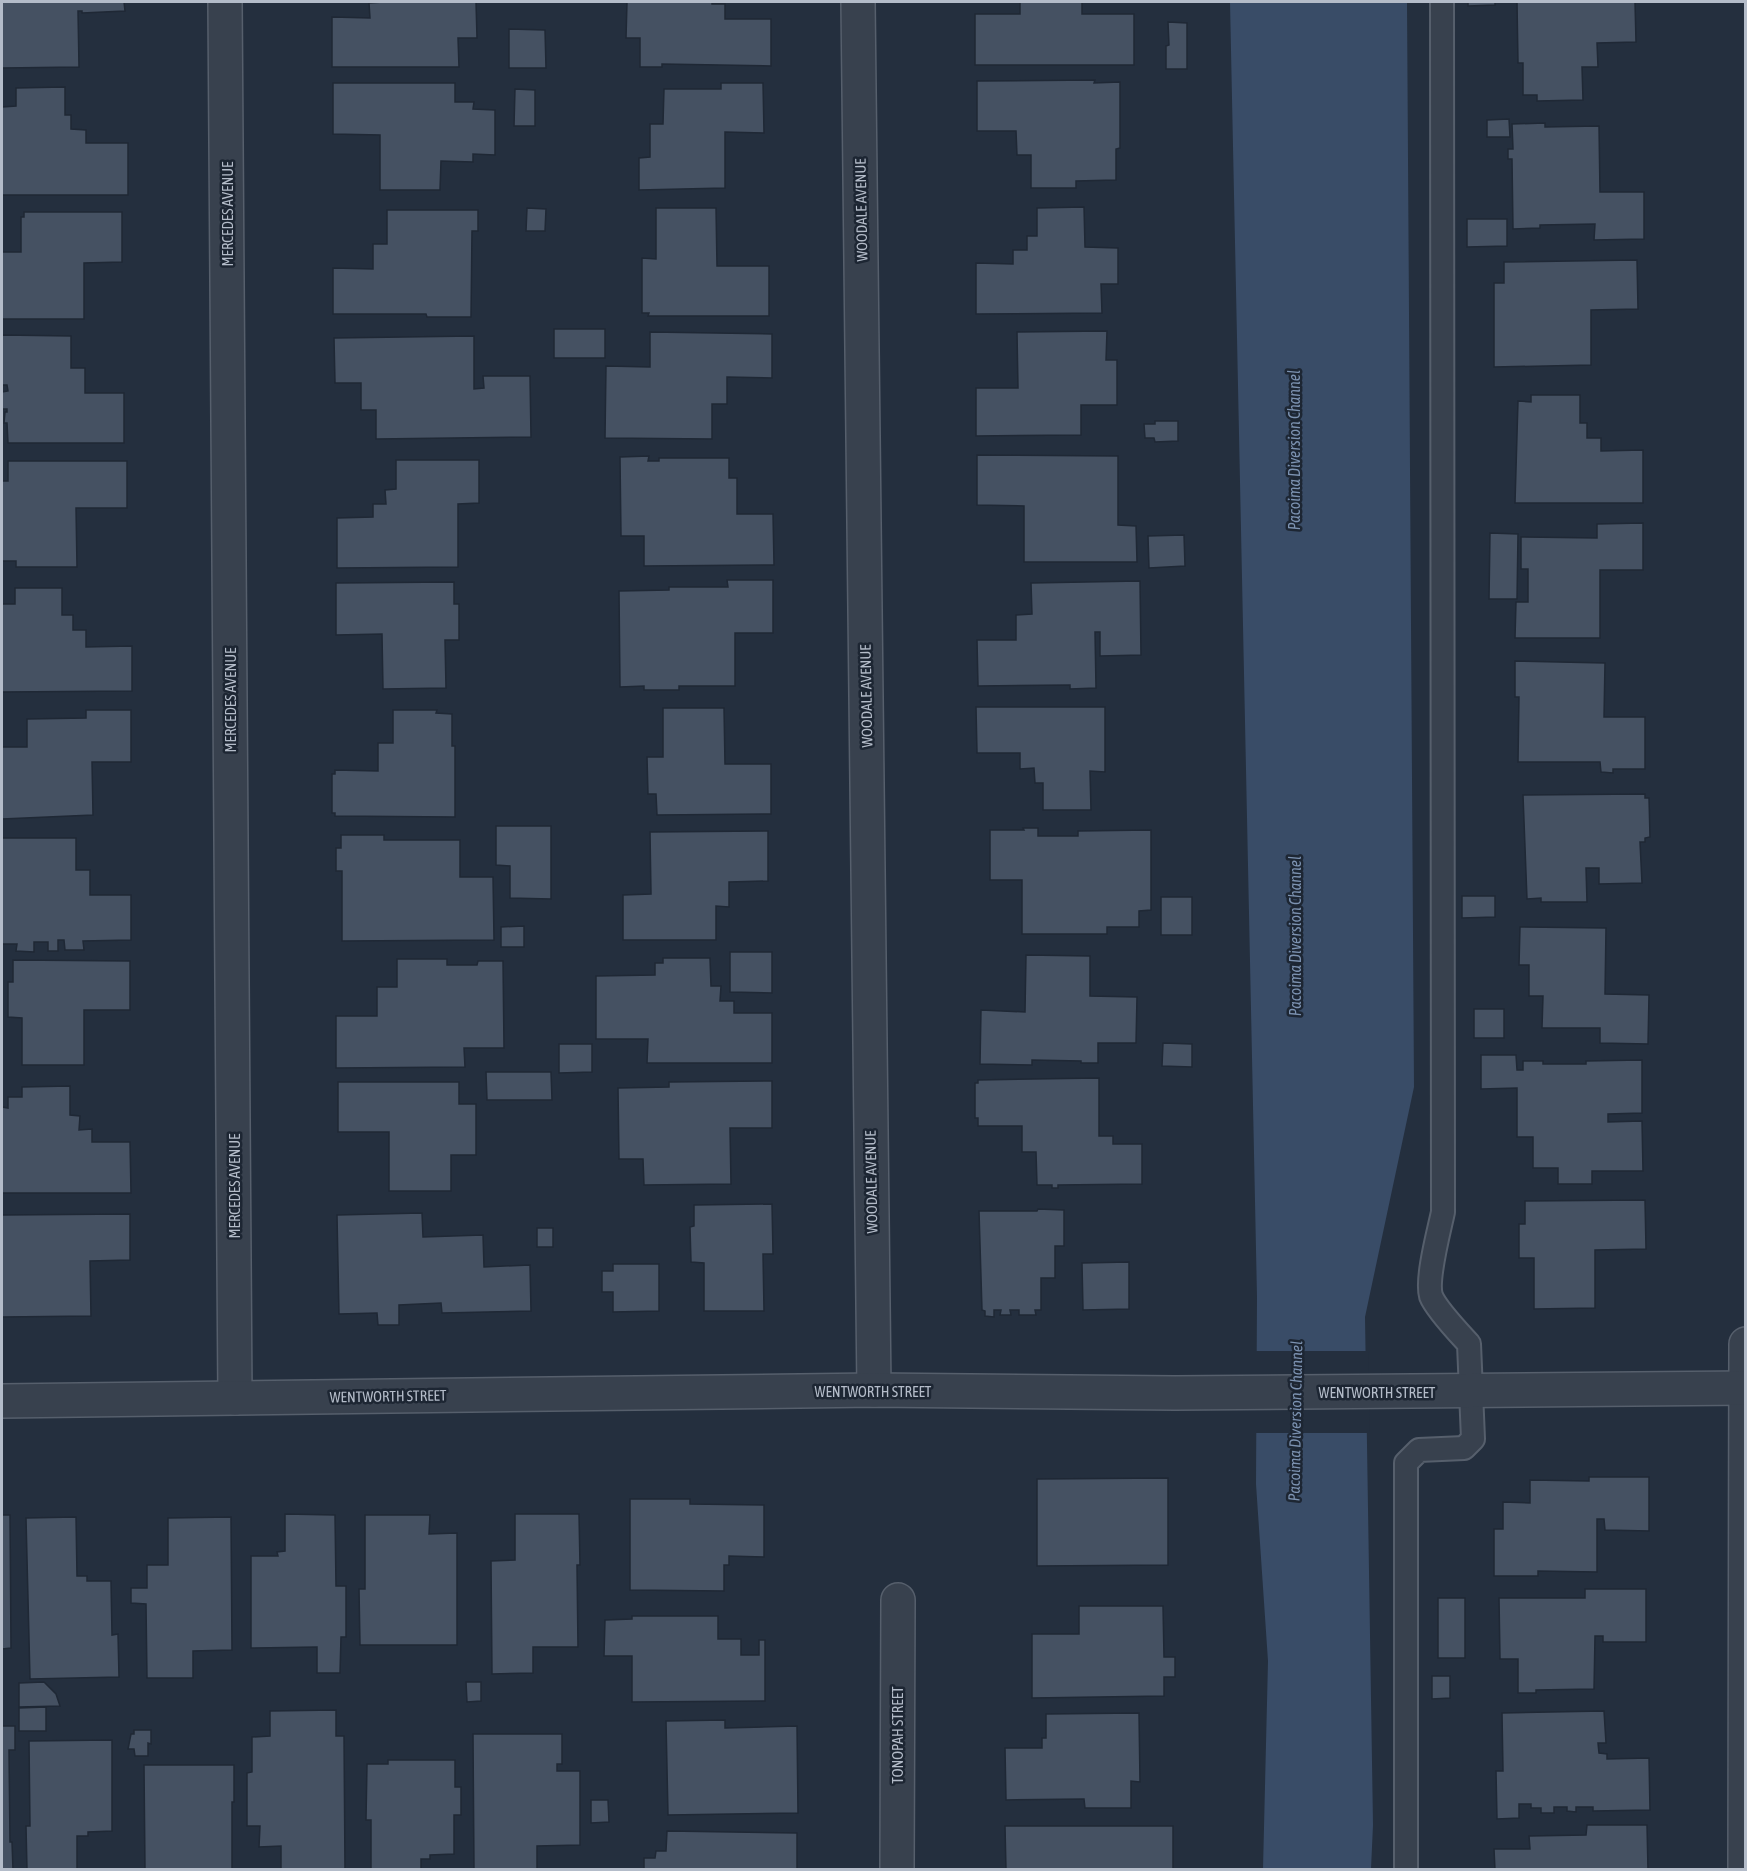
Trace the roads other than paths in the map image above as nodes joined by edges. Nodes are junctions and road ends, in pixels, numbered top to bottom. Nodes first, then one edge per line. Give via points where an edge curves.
1 (225, 2) edge
2 (858, 2) edge
3 (1442, 2) edge
4 (1746, 1344) edge
5 (1745, 1388) edge
6 (874, 1390) junction
7 (1464, 1392) junction
8 (236, 1398) junction
9 (2, 1401) edge
10 (898, 1599) dead end
11 (897, 1869) edge
12 (1406, 1869) edge
13 (1745, 1869) edge

1 - 8 street, MERCEDES AVENUE
2 - 6 street, WOODALE AVENUE
3 - 7 lane via 1443,1212 1432,1262 1431,1295 1469,1344
4 - 5 street
5 - 7 street, WENTWORTH STREET
5 - 13 street
6 - 7 street, WENTWORTH STREET
6 - 8 street, WENTWORTH STREET
7 - 12 lane via 1473,1439 1464,1448 1419,1450 1406,1463
8 - 9 street, WENTWORTH STREET
10 - 11 street, TONOPAH STREET

